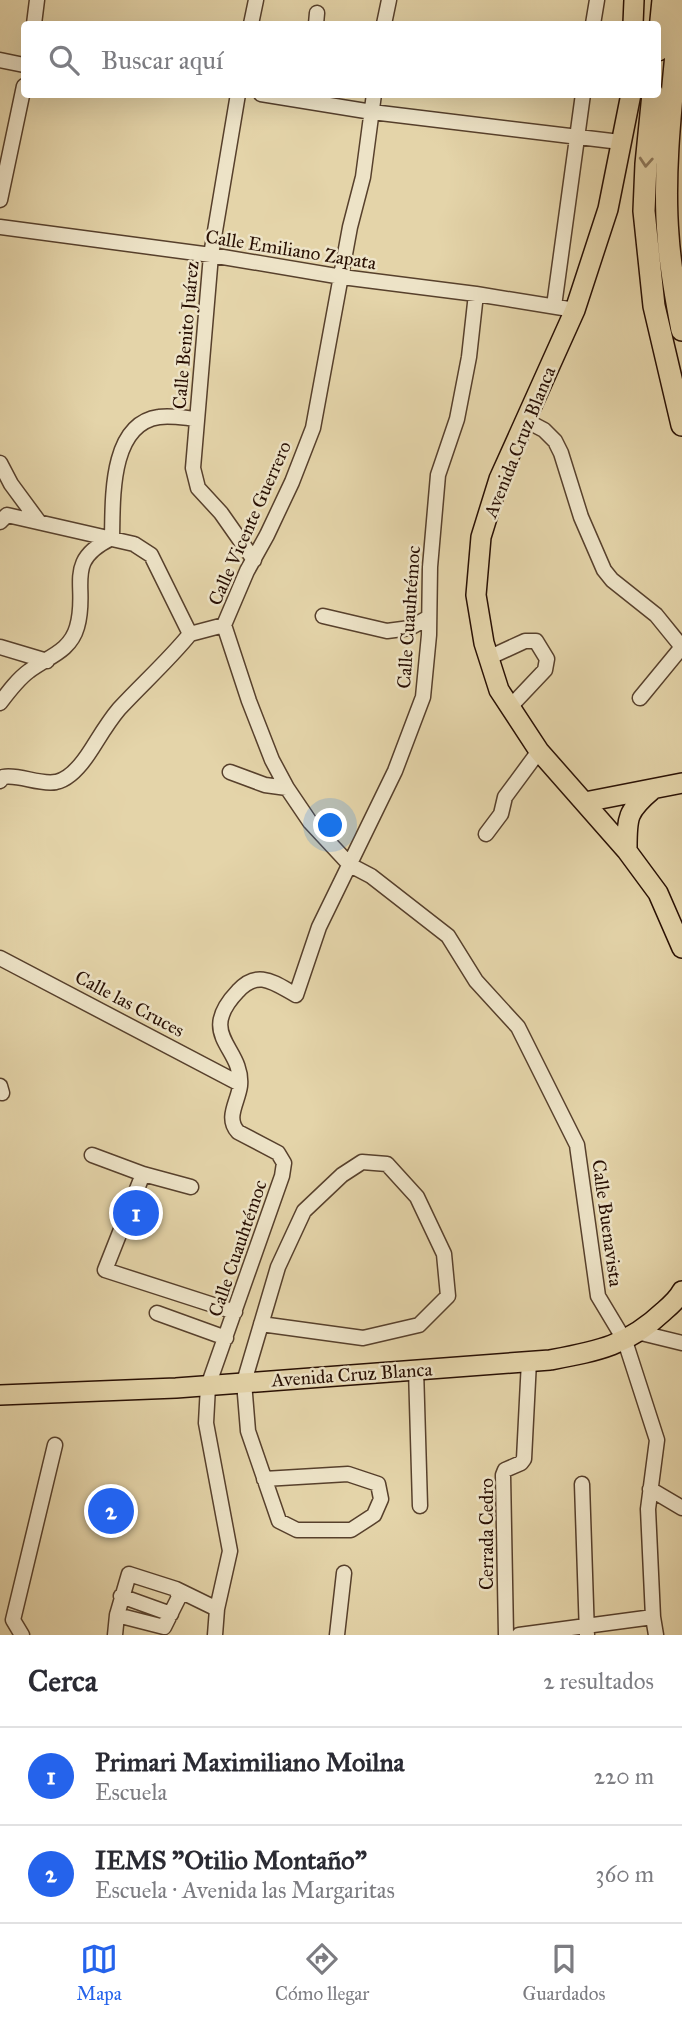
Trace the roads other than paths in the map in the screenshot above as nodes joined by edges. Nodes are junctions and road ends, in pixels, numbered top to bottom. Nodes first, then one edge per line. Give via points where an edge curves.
1 (37, 0) edge
2 (256, 0) edge
3 (389, 0) edge
4 (597, 0) edge
5 (634, 0) edge
6 (663, 0) edge
7 (681, 0) edge
8 (34, 21) edge
9 (252, 21) edge
10 (385, 21) edge
11 (594, 21) edge
12 (633, 21) edge
13 (660, 21) edge
14 (0, 60) edge
15 (21, 64) edge
16 (21, 98) edge
17 (237, 98) edge
18 (308, 98) edge
19 (374, 98) edge
20 (582, 98) edge
21 (630, 98) edge
22 (653, 98) edge
23 (372, 112) junction
24 (577, 136) junction
25 (620, 142) junction
26 (0, 200) edge
27 (0, 227) edge
28 (211, 255) junction
29 (342, 277) junction
30 (476, 294) junction
31 (554, 306) junction
32 (575, 310) junction
33 (682, 331) edge
34 (197, 419) junction
35 (525, 420) junction
36 (682, 425) edge
37 (0, 463) edge
38 (0, 522) edge
39 (39, 522) junction
40 (112, 538) junction
41 (254, 560) junction
42 (323, 616) dead end
43 (429, 617) junction
44 (225, 625) junction
45 (190, 634) junction
46 (682, 647) edge
47 (0, 648) edge
48 (488, 657) junction
49 (47, 660) junction
50 (640, 698) dead end
51 (0, 703) edge
52 (510, 706) junction
53 (539, 751) junction
54 (230, 772) dead end
55 (0, 781) edge
56 (682, 783) edge
57 (288, 788) junction
58 (653, 789) junction
59 (584, 802) junction
60 (486, 834) dead end
61 (627, 851) junction
62 (350, 865) junction
63 (677, 923) edge
64 (682, 948) edge
65 (0, 958) edge
66 (240, 1084) junction
67 (577, 1145) joint
68 (92, 1156) dead end
69 (143, 1174) junction
70 (191, 1187) dead end
71 (682, 1291) edge
72 (157, 1312) dead end
73 (235, 1312) junction
74 (261, 1324) junction
75 (631, 1336) junction
76 (226, 1338) junction
77 (682, 1343) edge
78 (528, 1361) junction
79 (416, 1369) junction
80 (244, 1381) junction
81 (208, 1386) junction
82 (0, 1395) edge
83 (55, 1445) dead end
84 (264, 1479) junction
85 (582, 1484) dead end
86 (650, 1489) junction
87 (420, 1506) dead end
88 (682, 1508) edge
89 (344, 1573) dead end
90 (176, 1589) junction
91 (121, 1596) junction
92 (217, 1609) junction
93 (172, 1614) junction
94 (117, 1615) junction
95 (653, 1617) junction
96 (587, 1631) edge
97 (22, 1635) edge
98 (115, 1635) edge
99 (215, 1635) edge
100 (337, 1635) edge
101 (506, 1635) edge
102 (519, 1635) edge
103 (656, 1635) edge

1 - 8 street
2 - 9 street
3 - 10 street
4 - 11 street
5 - 12 main road
6 - 13 highway
7 - 33 highway via 667,233
14 - 15 street
16 - 26 street
17 - 28 street, Calle Benito Juárez
18 - 23 street
19 - 23 street, Calle Vicente Guerrero
20 - 24 street
21 - 25 main road, Avenida Cruz Blanca
22 -> 36 highway via 645,211 654,306
23 - 24 street
23 - 29 street, Calle Vicente Guerrero
24 - 25 street
24 - 31 street
25 - 32 main road, Avenida Cruz Blanca via 608,209
27 - 28 street, Calle Emiliano Zapata
28 - 29 street, Calle Emiliano Zapata
28 - 34 street, Calle Benito Juárez
29 - 30 street, Calle Emiliano Zapata
29 - 41 street, Calle Vicente Guerrero via 313,428
30 - 31 street, Calle Emiliano Zapata
30 - 43 street, Calle Cuauhtémoc via 457,419 438,475
31 - 32 street, Calle Emiliano Zapata
32 - 35 main road, Avenida Cruz Blanca
34 - 40 street via 161,416 147,420 125,441 118,459
34 - 41 street, Calle Benito Juárez via 192,468 198,488
35 - 46 street via 555,441 604,570 656,615
35 - 48 main road, Avenida Cruz Blanca via 499,479 481,537 475,595
37 - 39 street
38 - 39 street via 7,515
39 - 40 street
40 - 45 street via 151,555
40 - 49 street via 87,554 80,573 77,629 69,643
41 - 44 street, Calle Vicente Guerrero
42 - 43 street via 387,632 410,628
43 - 62 street, Calle Cuauhtémoc via 423,697 395,771
44 - 45 street
44 - 57 street, Calle Vicente Guerrero via 249,701
45 - 55 street via 117,711 75,771 58,782 11,776
46 - 50 street
47 - 49 street
48 - 52 main road, Avenida Cruz Blanca
48 - 52 street via 536,641 547,659 545,670
49 - 51 street via 30,670
52 - 53 main road, Avenida Cruz Blanca
53 - 59 main road, Avenida Cruz Blanca
53 - 60 street via 505,797 501,814
54 - 57 street
56 - 58 main road
57 - 62 street, Calle Vicente Guerrero via 310,822
58 - 59 main road
58 - 61 main road via 634,806 627,825
59 - 61 main road, Avenida Cruz Blanca
61 - 63 main road, Avenida Cruz Blanca
62 - 66 street, Calle Cuauhtémoc via 318,927 296,995 255,979 227,1002 221,1030
62 - 67 street, Calle Vicente Guerrero via 448,936 476,981 518,1027
63 - 64 main road, Avenida Cruz Blanca
65 - 66 street, Calle las Cruces
66 - 73 street, Calle Cuauhtémoc via 233,1126 278,1153 285,1163
67 - 75 street, Calle Buenavista via 598,1296
68 - 69 street
69 - 70 street
69 - 73 street via 105,1270
71 - 75 main road, Avenida Cruz Blanca via 665,1311
72 - 76 street
73 - 76 street, Calle Cuauhtémoc
74 - 74 street via 278,1267 304,1211 362,1162 387,1164 417,1197 444,1254 448,1296 419,1325 363,1338
74 - 80 street
75 - 77 street
75 - 78 main road, Avenida Cruz Blanca via 597,1352
75 - 86 street, Calle Buenavista via 657,1440
76 - 81 street, Calle Cuauhtémoc
78 - 79 main road, Avenida Cruz Blanca
78 - 101 street, Cerrada Cedro via 524,1459 503,1475
79 - 80 main road, Avenida Cruz Blanca
79 - 87 street
80 - 81 main road, Avenida Cruz Blanca
80 - 84 street via 248,1431
81 - 82 main road, Avenida Cruz Blanca
81 - 92 street, Calle Cuauhtémoc via 206,1423 230,1551
83 - 97 street via 13,1619
84 - 84 street via 348,1474 379,1484 381,1499 374,1515 351,1530 298,1530 279,1521
85 - 96 street
86 - 88 street
86 - 95 street, Calle Buenavista
89 - 100 street
90 - 91 street via 129,1574
90 - 92 street
90 - 93 street via 179,1598
91 - 93 street
91 - 94 street
92 - 99 street, Calle Cuauhtémoc
93 - 94 street via 164,1627
94 - 98 street
95 - 96 street
95 - 103 street, Calle Buenavista
96 - 102 street

